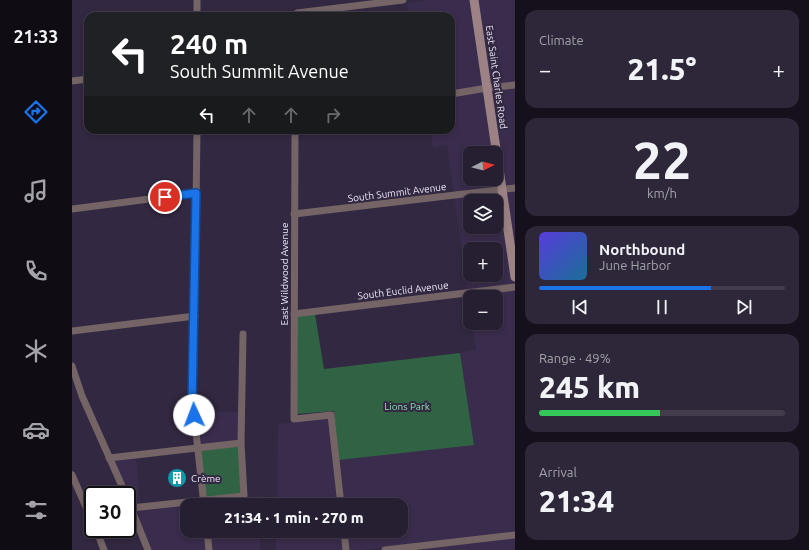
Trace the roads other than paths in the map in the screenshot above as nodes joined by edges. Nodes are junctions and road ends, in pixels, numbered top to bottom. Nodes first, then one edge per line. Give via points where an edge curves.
1 (197, 0) edge
2 (403, 0) edge
3 (474, 0) edge
4 (197, 12) edge
5 (318, 12) edge
6 (84, 80) edge
7 (72, 81) edge
8 (515, 85) edge
9 (487, 88) junction
10 (455, 93) edge
11 (197, 134) edge
12 (295, 134) edge
13 (515, 188) edge
14 (502, 189) junction
15 (196, 193) junction
16 (72, 209) edge
17 (294, 214) junction
18 (515, 277) edge
19 (515, 287) edge
20 (294, 314) junction
21 (195, 316) junction
22 (72, 332) edge
23 (243, 334) dead end
24 (72, 366) edge
25 (241, 443) junction
26 (197, 448) junction
27 (110, 458) junction
28 (72, 475) edge
29 (122, 486) edge
30 (75, 489) edge
31 (202, 498) edge
32 (232, 498) edge
33 (340, 498) edge
34 (180, 505) edge
35 (84, 506) edge
36 (136, 508) edge
37 (136, 520) edge
38 (515, 535) edge
39 (99, 538) edge
40 (208, 538) edge
41 (345, 538) edge
42 (104, 550) edge
43 (148, 550) edge
44 (209, 550) edge
45 (346, 550) edge
46 (385, 550) edge

1 - 4 street
2 - 5 street
3 - 9 main road, East Saint Charles Road
6 - 7 street
8 - 9 street
9 - 10 street
9 - 14 main road, East Saint Charles Road
11 - 15 street
12 - 17 street, East Wildwood Avenue
13 - 14 street, South Summit Avenue
14 - 17 street, South Summit Avenue
14 - 18 main road, East Saint Charles Road
15 - 16 street
15 - 21 street
17 - 20 street, East Wildwood Avenue
19 - 20 street, South Euclid Avenue
20 - 33 street, East Wildwood Avenue via 294,419 331,415
21 - 22 street
21 - 26 street via 192,405
23 - 25 street
24 - 27 street via 82,396
25 - 26 street
25 - 32 street via 244,496
26 - 27 street
26 - 31 street
27 - 29 street
28 - 30 street
30 - 35 street
34 - 36 street
37 - 43 street
38 - 46 street
39 - 42 street
40 - 44 street
41 - 45 street

